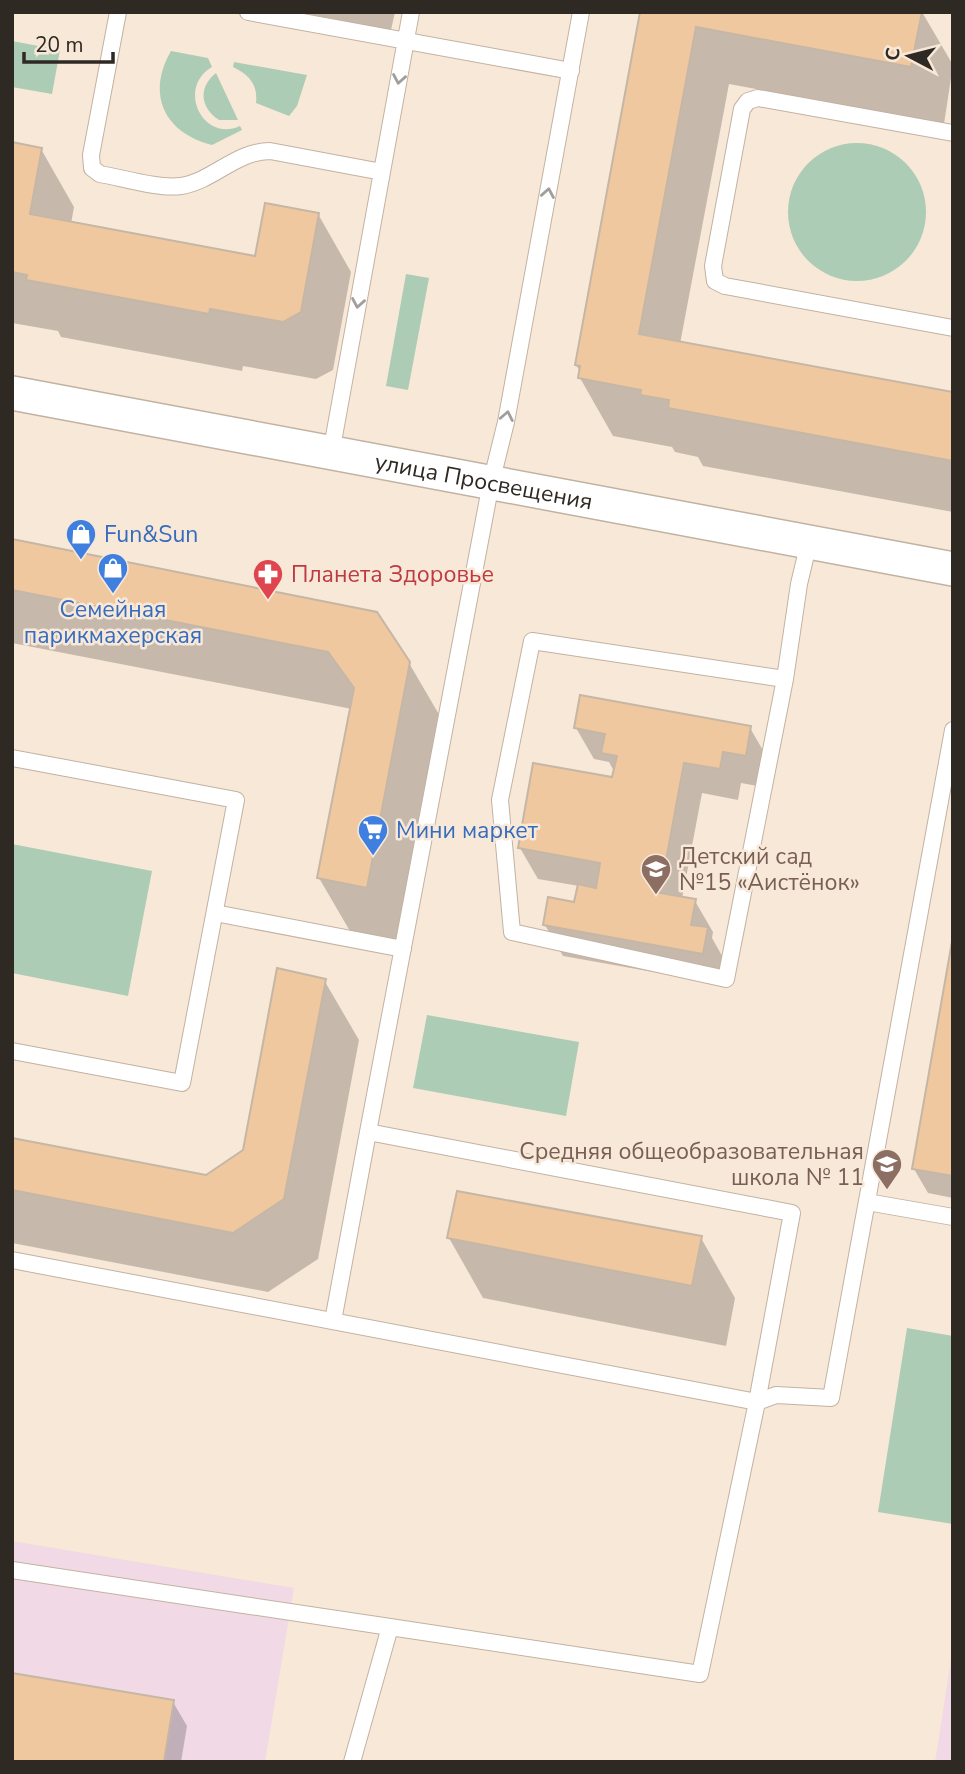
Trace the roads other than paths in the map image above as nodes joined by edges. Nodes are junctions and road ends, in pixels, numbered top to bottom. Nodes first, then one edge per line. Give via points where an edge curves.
1 (118, 12) edge
2 (248, 12) edge
3 (411, 12) edge
4 (581, 12) edge
5 (406, 41) junction
6 (570, 71) junction
7 (953, 133) edge
8 (382, 172) junction
9 (953, 328) edge
10 (12, 393) edge
11 (331, 453) junction
12 (491, 483) junction
13 (809, 542) junction
14 (953, 569) edge
15 (785, 679) junction
16 (953, 730) edge
17 (12, 758) edge
18 (215, 913) junction
19 (403, 949) junction
20 (12, 1051) edge
21 (368, 1132) junction
22 (867, 1202) junction
23 (953, 1217) edge
24 (12, 1260) edge
25 (333, 1321) junction
26 (757, 1402) junction
27 (12, 1570) edge
28 (390, 1628) junction
29 (352, 1762) edge

1 - 8 lane via 91,155 92,168 100,173 180,186 258,151
2 - 5 lane
3 - 5 lane
4 - 6 lane
5 - 6 lane
5 -> 8 lane
12 -> 6 lane
7 - 9 lane via 758,98 748,101 742,109 713,266 715,281 725,286
8 -> 11 lane
10 - 11 street, улица Просвещения
11 - 12 street, улица Просвещения
12 - 13 street, улица Просвещения
12 - 19 lane
13 - 14 street, улица Просвещения
13 - 15 lane
15 - 15 lane via 726,979 512,932 500,800 532,641
16 - 22 lane
17 - 18 lane via 236,800
18 - 19 lane
18 - 20 lane via 182,1083
19 - 21 lane
21 - 25 lane
21 - 26 lane via 792,1213
22 - 23 lane
22 - 26 lane via 831,1398 776,1395
24 - 25 lane
25 - 26 lane
26 - 28 lane via 700,1674
27 - 28 lane
28 - 29 lane

